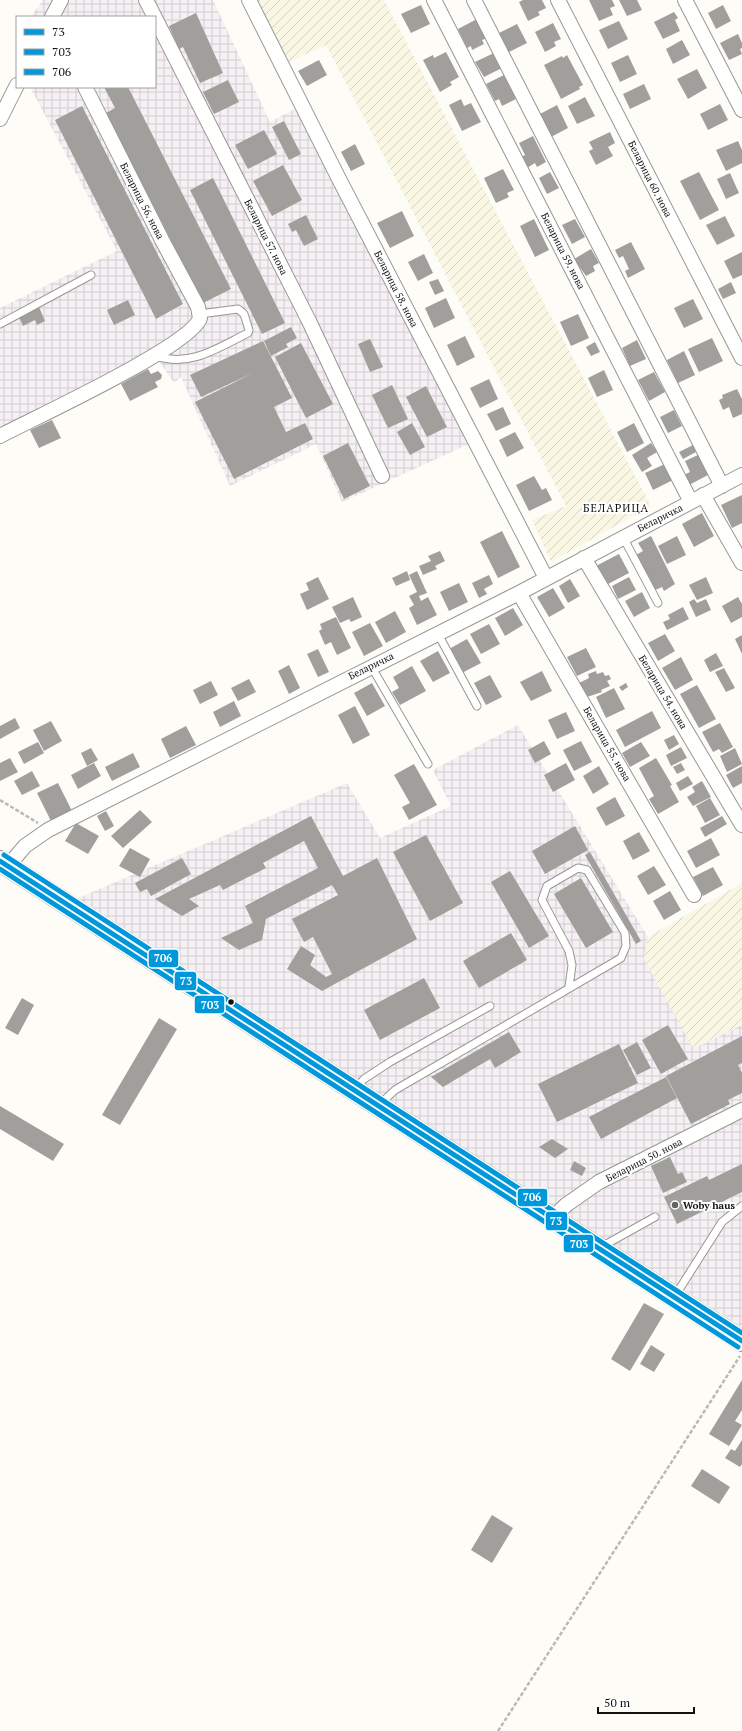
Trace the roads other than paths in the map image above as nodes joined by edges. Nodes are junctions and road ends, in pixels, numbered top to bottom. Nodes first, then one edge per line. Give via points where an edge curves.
1 (61, 0) edge
2 (146, 0) edge
3 (249, 0) edge
4 (434, 0) edge
5 (474, 0) edge
6 (558, 0) edge
7 (685, 0) edge
8 (53, 16) edge
9 (154, 16) edge
10 (156, 20) edge
11 (16, 87) edge
12 (86, 88) edge
13 (742, 110) edge
14 (0, 119) edge
15 (91, 275) dead end
16 (200, 314) junction
17 (0, 324) edge
18 (156, 356) junction
19 (742, 358) edge
20 (0, 436) edge
21 (742, 475) edge
22 (382, 476) dead end
23 (722, 486) junction
24 (697, 499) junction
25 (622, 537) junction
26 (584, 558) junction
27 (742, 563) edge
28 (546, 578) junction
29 (519, 593) junction
30 (658, 603) dead end
31 (438, 634) junction
32 (371, 666) junction
33 (477, 706) dead end
34 (428, 764) dead end
35 (742, 825) edge
36 (4, 864) edge
37 (694, 895) dead end
38 (569, 987) junction
39 (490, 1006) dead end
40 (353, 1091) junction
41 (377, 1106) junction
42 (742, 1110) edge
43 (742, 1206) edge
44 (655, 1217) dead end
45 (552, 1219) junction
46 (598, 1249) junction
47 (674, 1298) junction
48 (742, 1341) edge

1 - 8 street
2 - 9 street, Беларица 57. нова
3 - 28 street, Беларица 58. нова
4 - 24 street, Беларица 59. нова
5 - 23 street
6 - 19 street, Беларица 60. нова
7 - 13 street
10 - 22 street, Беларица 57. нова via 309,321
11 - 14 street
12 - 16 street, Беларица 56. нова
15 - 17 lane
16 - 18 street via 199,322 193,328
16 - 18 lane via 238,309 244,314 248,333 192,359
18 - 20 street
21 - 23 street, Беларичка
23 - 24 street, Беларичка
24 - 25 street, Беларичка
24 - 27 street, Беларица 59. нова
25 - 26 street, Беларичка
25 - 30 lane
26 - 28 street, Беларичка
26 - 35 street, Беларица 54. нова
28 - 29 street, Беларичка
29 - 31 street, Беларичка
29 - 37 street, Беларица 55. нова
31 - 32 street, Беларичка
31 - 33 lane
32 - 34 lane
32 - 36 street, Беларичка via 48,830
36 - 40 main road
38 - 38 lane via 621,958 626,946 625,933 587,870 578,868 547,886 542,900 569,951 572,965
38 - 41 lane via 395,1090
39 - 40 lane via 380,1068 364,1079
40 - 41 main road
41 - 45 main road
42 - 45 street, Беларица 50. нова via 599,1182 566,1205
43 - 47 lane via 722,1222
44 - 46 lane
45 - 46 main road
46 - 47 main road
47 - 48 main road

